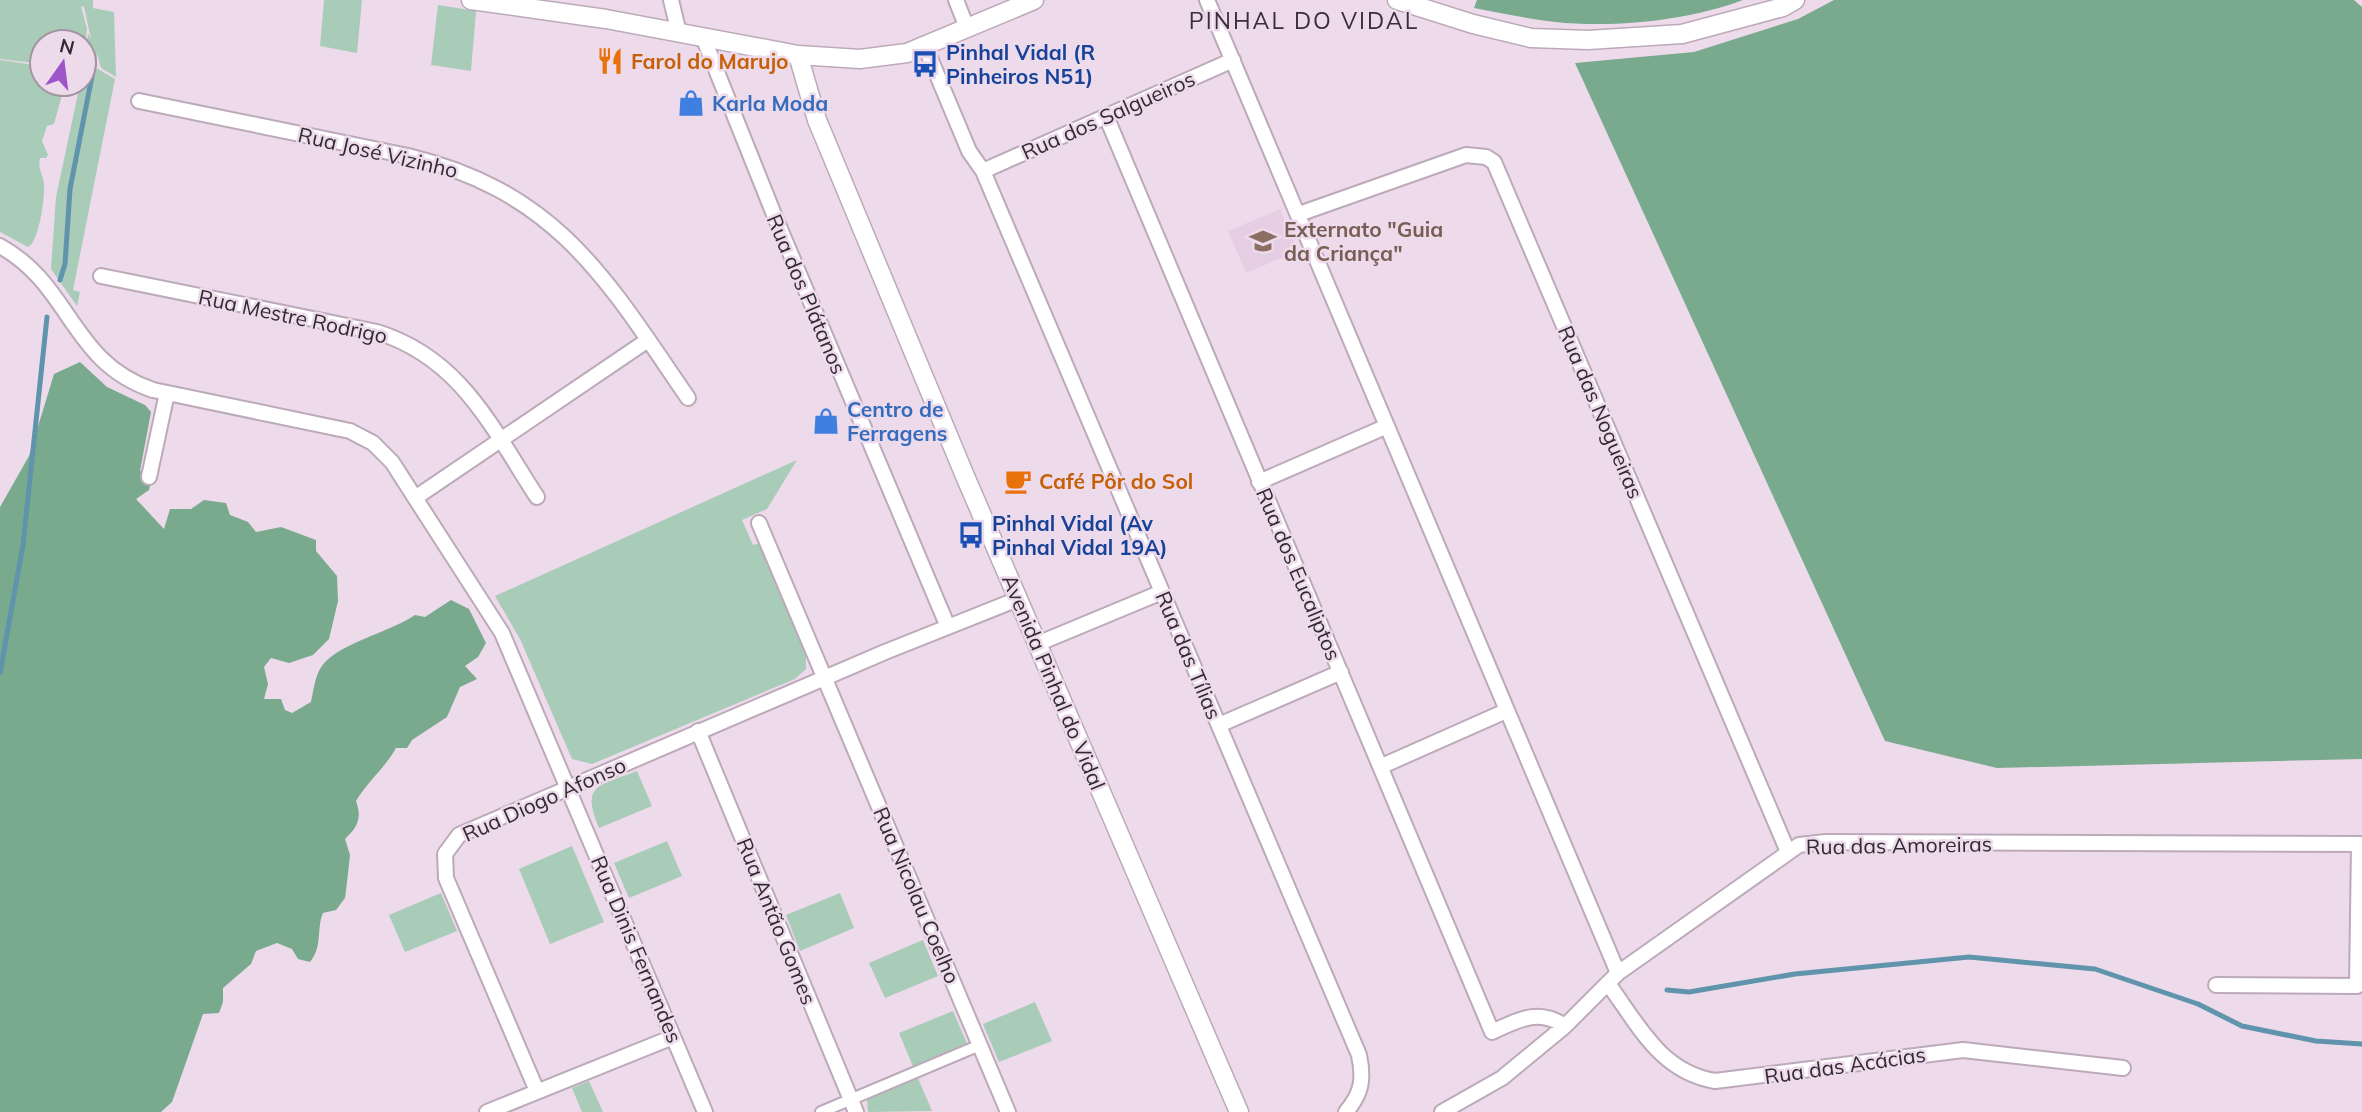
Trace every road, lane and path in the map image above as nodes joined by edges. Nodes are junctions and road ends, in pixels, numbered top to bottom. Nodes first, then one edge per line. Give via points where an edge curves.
1 (471, 0) edge
2 (671, 0) edge
3 (956, 0) edge
4 (1034, 0) edge
5 (1207, 0) edge
6 (1397, 0) edge
7 (1795, 0) edge
8 (501, 2) edge
9 (967, 28) junction
10 (680, 33) junction
11 (703, 37) junction
12 (925, 46) junction
13 (798, 55) junction
14 (1233, 60) junction
15 (139, 101) dead end
16 (1106, 116) junction
17 (983, 171) junction
18 (1299, 214) junction
19 (0, 246) edge
20 (101, 276) dead end
21 (649, 340) junction
22 (167, 393) junction
23 (688, 398) dead end
24 (1385, 427) junction
25 (499, 439) junction
26 (149, 477) dead end
27 (1259, 482) junction
28 (537, 497) dead end
29 (415, 498) junction
30 (760, 523) dead end
31 (1162, 592) junction
32 (1018, 599) junction
33 (948, 627) junction
34 (1037, 644) junction
35 (1342, 673) junction
36 (826, 678) junction
37 (1506, 711) junction
38 (1219, 725) junction
39 (698, 731) junction
40 (1382, 766) junction
41 (569, 786) junction
42 (2361, 844) edge
43 (1788, 852) junction
44 (1614, 979) junction
45 (2216, 985) dead end
46 (1565, 1026) junction
47 (673, 1037) junction
48 (980, 1045) junction
49 (2123, 1068) dead end
50 (537, 1091) junction
51 (854, 1106) edge
52 (487, 1112) edge
53 (705, 1112) edge
54 (821, 1112) edge
55 (1008, 1112) edge
56 (1239, 1112) edge
57 (1346, 1112) edge
58 (1443, 1112) edge

1 - 8 street
2 - 10 street
3 - 9 street
4 - 9 street
5 - 14 street, Rua das Acácias
6 - 7 street via 1531,38 1588,40 1682,34
8 - 10 street
9 - 12 street
10 - 11 street
11 - 13 street
11 - 33 street, Rua dos Plátanos
12 - 13 street via 860,60
12 - 17 street, Rua das Tílias via 969,151
13 - 32 street, Avenida Pinhal do Vidal via 817,120
14 - 16 street, Rua dos Salgueiros
14 - 18 street, Rua das Acácias
15 - 21 street, Rua José Vizinho via 408,156 485,181 570,238 612,285
16 - 17 street, Rua dos Salgueiros
16 - 27 street, Rua dos Eucaliptos
17 - 31 street, Rua das Tílias
18 - 24 street, Rua das Acácias
18 - 43 street, Rua das Nogueiras via 1466,155 1494,162
19 - 22 street, Rua Dinis Fernandes via 23,259 46,281 101,361 132,382
20 - 25 street, Rua Mestre Rodrigo via 395,338 445,366
21 - 23 street, Rua José Vizinho
21 - 25 street
22 - 26 street
22 - 29 street, Rua Dinis Fernandes via 362,436 383,452
24 - 27 street
24 - 37 street, Rua das Acácias
25 - 28 street, Rua Mestre Rodrigo
25 - 29 street
27 - 35 street, Rua dos Eucaliptos
29 - 41 street, Rua Dinis Fernandes via 495,619
30 - 36 street, Rua Nicolau Coelho
31 - 34 street
31 - 38 street, Rua das Tílias
32 - 33 street, Rua Diogo Afonso
32 - 34 street, Avenida Pinhal do Vidal
33 - 36 street, Rua Diogo Afonso
34 - 56 street, Avenida Pinhal do Vidal
35 - 38 street
35 - 40 street, Rua dos Eucaliptos
36 - 39 street, Rua Diogo Afonso
36 - 48 street, Rua Nicolau Coelho
37 - 40 street
37 - 44 street, Rua das Acácias
38 - 57 street, Rua das Tílias via 1359,1055 1360,1093
39 - 41 street, Rua Diogo Afonso
39 - 51 street, Rua Antão Gomes
40 - 46 street, Rua dos Eucaliptos via 1492,1032 1535,1015
41 - 47 street, Rua Dinis Fernandes
41 - 50 street, Rua Diogo Afonso via 458,835 443,865
42 - 43 street, Rua das Amoreiras via 1826,842 1799,845
42 - 45 street via 2357,986
43 - 44 street, Rua das Amoreiras
44 - 46 street, Rua das Amoreiras
44 - 49 street, Rua das Acácias via 1661,1055 1686,1074 1714,1081 1963,1050
46 - 58 street, Rua das Amoreiras via 1502,1078
47 - 50 street
47 - 53 street, Rua Dinis Fernandes
48 - 51 street
48 - 55 street, Rua Nicolau Coelho
50 - 52 street
51 - 54 street

